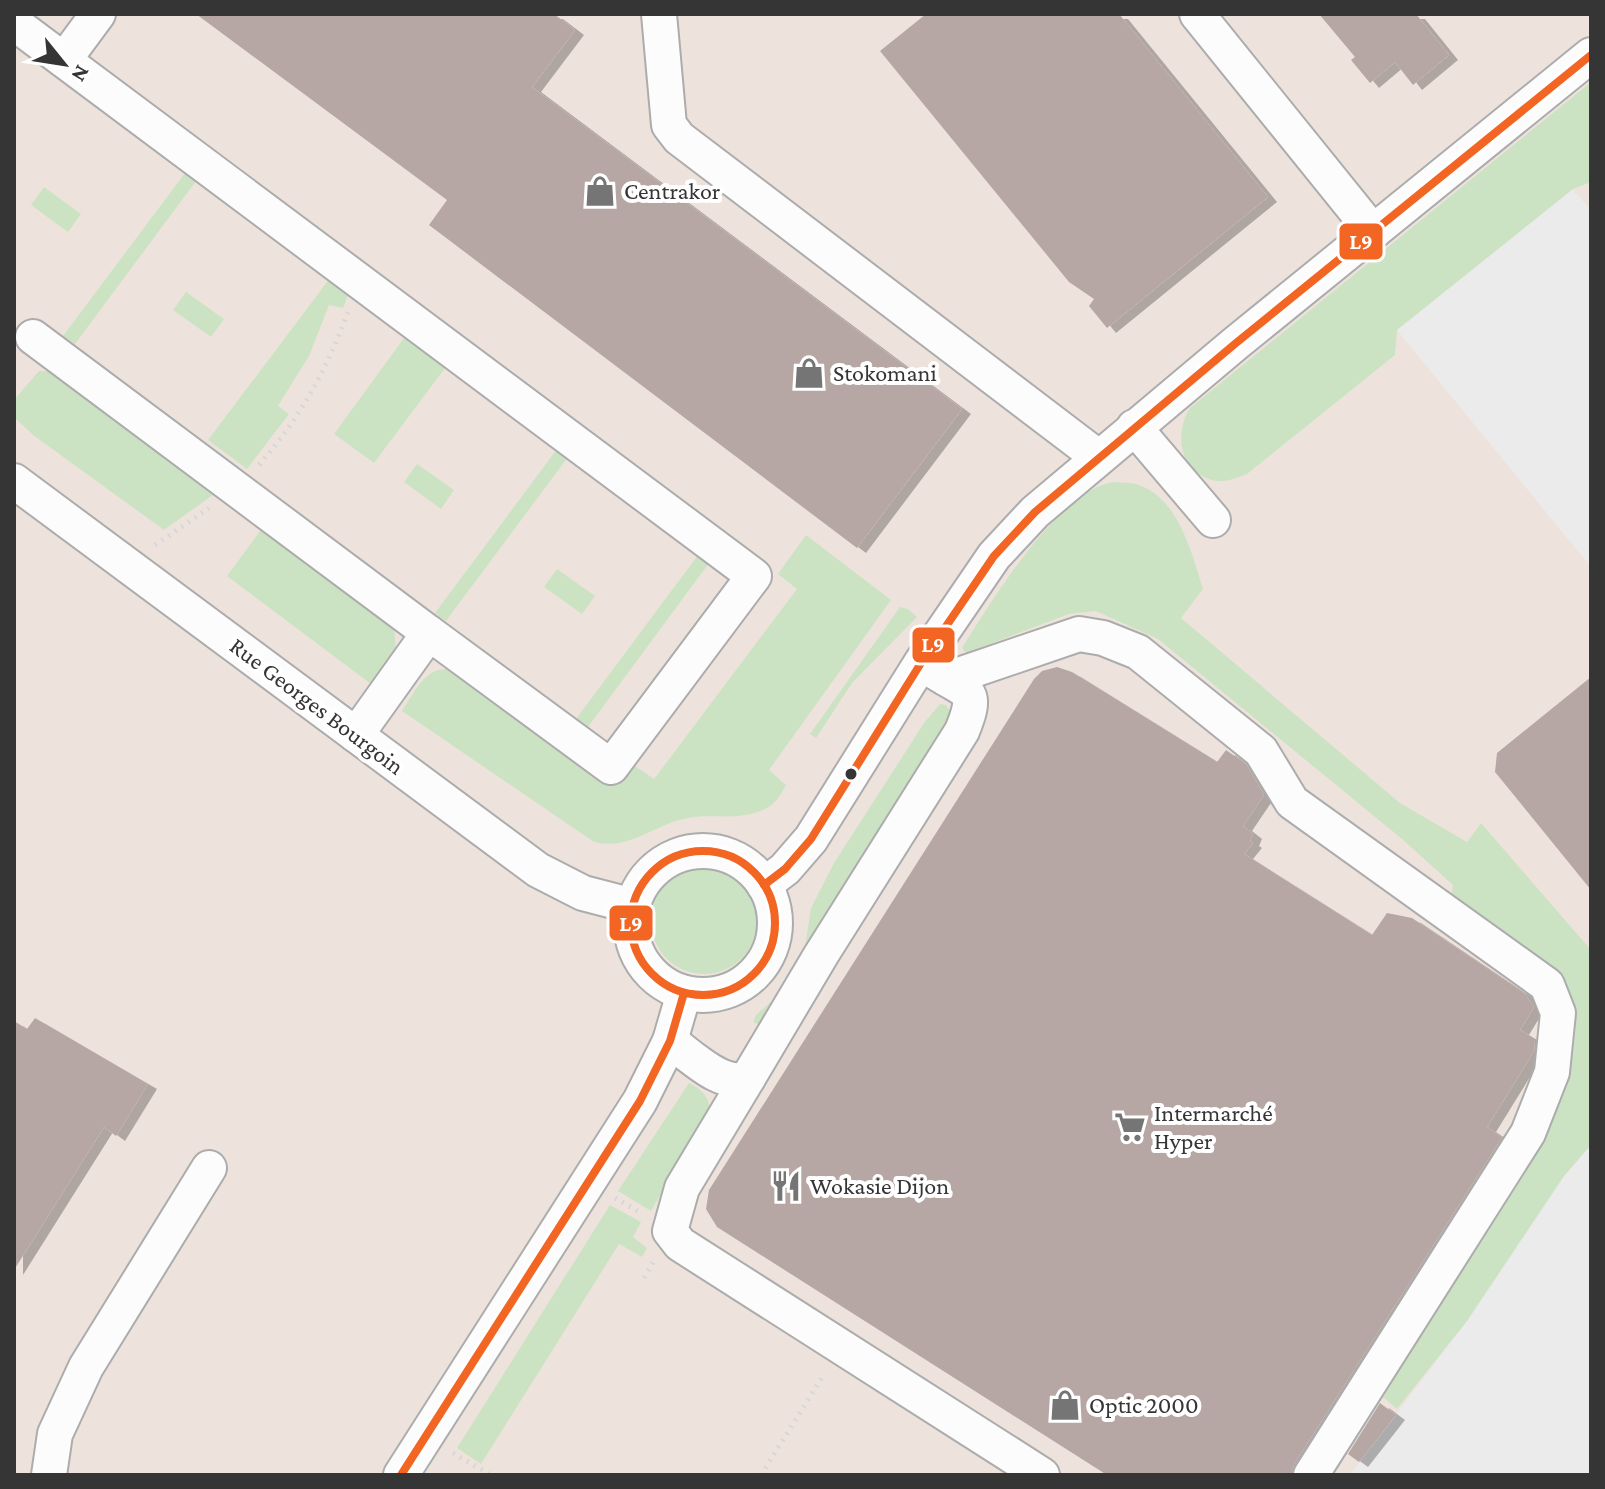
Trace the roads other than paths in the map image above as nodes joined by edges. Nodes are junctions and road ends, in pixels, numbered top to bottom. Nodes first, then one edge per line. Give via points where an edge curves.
1 (98, 14) edge
2 (659, 14) edge
3 (1197, 14) edge
4 (14, 23) edge
5 (1591, 55) edge
6 (64, 60) junction
7 (1373, 232) junction
8 (20, 341) edge
9 (1134, 427) junction
10 (1098, 457) junction
11 (14, 481) edge
12 (1213, 520) dead end
13 (429, 633) junction
14 (934, 671) junction
15 (356, 735) junction
16 (764, 885) junction
17 (633, 906) junction
18 (684, 993) junction
19 (670, 1041) junction
20 (748, 1078) junction
21 (209, 1168) dead end
22 (49, 1475) edge
23 (401, 1475) edge
24 (1042, 1475) edge
25 (1311, 1475) edge

1 - 6 street
2 - 10 street via 669,125 679,138
3 - 7 street
4 - 6 street
5 - 7 street
6 - 13 street via 754,576 611,767
7 - 9 street
8 - 13 street via 234,487
9 - 10 street
9 - 12 street
10 - 14 street via 994,556
11 - 15 street, Rue Georges Bourgoin
13 - 15 street
14 - 16 street via 867,753 811,839
14 - 20 street via 971,698 962,731
14 - 25 street via 1079,634 1138,652 1261,751 1292,802 1547,985 1558,1013 1552,1072 1528,1133
15 - 17 street, Rue Georges Bourgoin via 538,870 583,893
16 - 17 street via 732,858 691,852 654,871
16 - 18 street via 775,917 764,962 729,991
17 - 18 street via 631,926 638,955 657,979
18 - 19 street
19 - 20 street via 731,1081
19 - 23 street via 640,1101
20 - 24 street via 682,1188 670,1231 680,1244
21 - 22 street via 86,1367 55,1434

